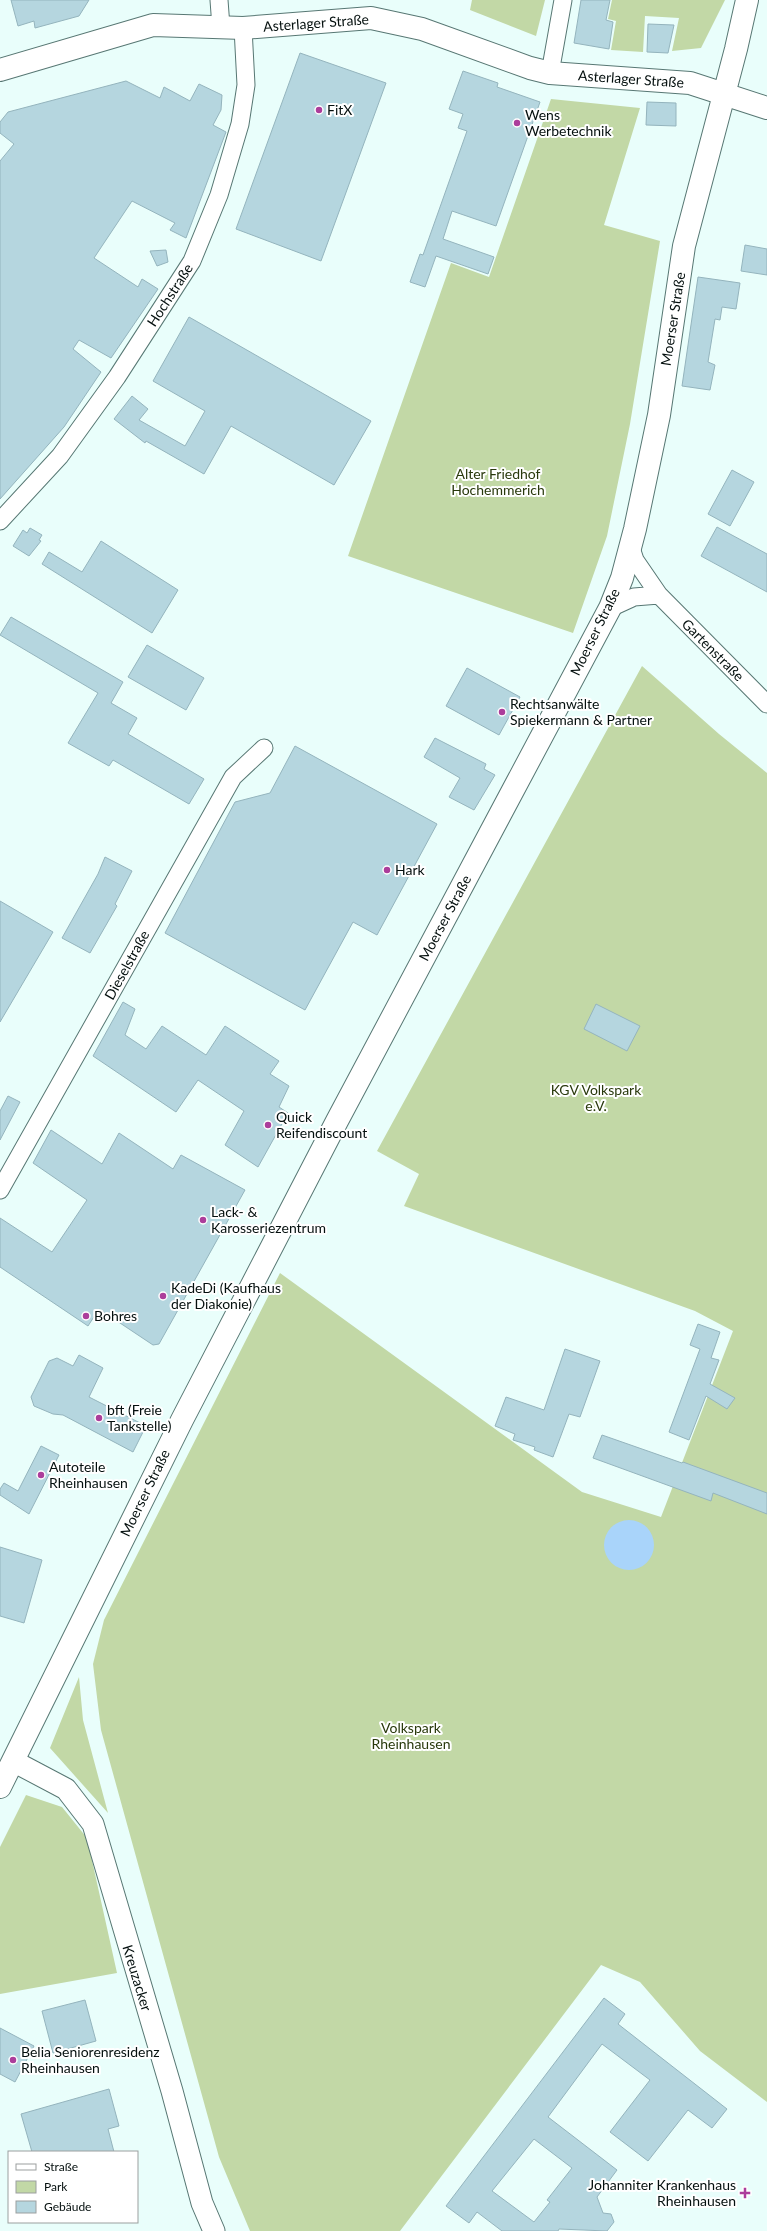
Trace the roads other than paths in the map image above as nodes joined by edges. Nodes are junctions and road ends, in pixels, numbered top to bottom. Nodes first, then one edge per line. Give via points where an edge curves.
1 (219, 0) edge
2 (564, 0) edge
3 (747, 0) edge
4 (221, 27) junction
5 (243, 28) junction
6 (0, 70) edge
7 (550, 73) junction
8 (725, 93) junction
9 (767, 108) edge
10 (0, 521) edge
11 (631, 548) junction
12 (659, 595) junction
13 (610, 608) junction
14 (767, 704) edge
15 (264, 748) dead end
16 (0, 1190) edge
17 (13, 1762) junction
18 (0, 1787) edge
19 (214, 2231) edge

1 - 4 street
2 - 7 street
3 - 8 main road, Moerser Straße
4 - 5 main road, Asterlager Straße
4 - 6 main road, Asterlager Straße via 153,25
5 - 7 main road, Asterlager Straße via 370,18 422,29
5 - 10 street, Hochstraße via 246,85 240,124 220,195 192,261 117,377 60,456
7 - 8 main road, Asterlager Straße via 673,81 701,85
8 - 9 main road, Asterlager Straße
8 - 11 main road, Moerser Straße via 684,246 659,415
11 - 12 street, Gartenstraße via 642,572
11 - 13 main road, Moerser Straße
12 - 13 street via 634,597
12 - 14 street, Gartenstraße
13 - 17 main road, Moerser Straße via 337,1121 182,1420
15 - 16 street, Dieselstraße via 233,777
17 - 18 main road, Moerser Straße
17 - 19 street, Kreuzacker via 66,1789 93,1824 172,2091 202,2203

